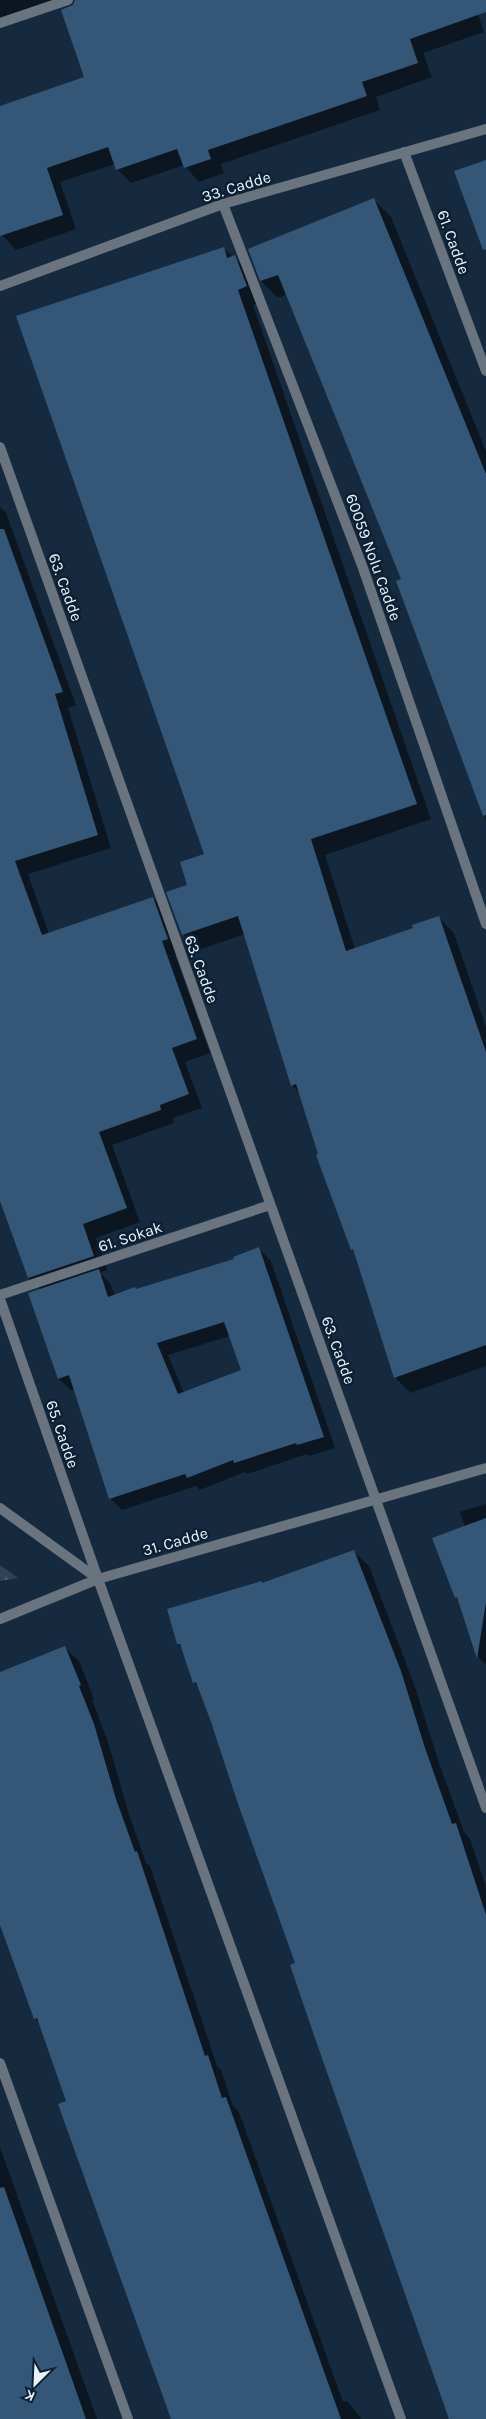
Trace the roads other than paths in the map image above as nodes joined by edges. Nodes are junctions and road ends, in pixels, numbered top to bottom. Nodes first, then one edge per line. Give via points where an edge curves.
1 (68, 0) edge
2 (0, 23) edge
3 (486, 129) edge
4 (404, 152) junction
5 (223, 204) junction
6 (0, 286) edge
7 (486, 371) edge
8 (0, 447) edge
9 (486, 924) edge
10 (270, 1205) junction
11 (0, 1295) edge
12 (0, 1299) edge
13 (486, 1468) edge
14 (377, 1499) junction
15 (0, 1508) edge
16 (98, 1578) junction
17 (0, 1619) edge
18 (486, 1808) edge
19 (0, 2064) edge
20 (128, 2419) edge
21 (401, 2419) edge

1 - 2 street
3 - 4 street, 33. Cadde
4 - 5 street, 33. Cadde
4 - 7 street, 61. Cadde
5 - 6 street, 33. Cadde
5 - 9 street, 60059 Nolu Cadde via 363,568
8 - 10 street, 63. Cadde
10 - 11 street, 61. Sokak
10 - 14 street, 63. Cadde
12 - 16 street, 65. Cadde
13 - 14 street, 31. Cadde
14 - 16 street, 31. Cadde
14 - 18 street, 63. Cadde
15 - 16 street
16 - 17 street, 31. Cadde
16 - 21 street, 65. Cadde
19 - 20 street

